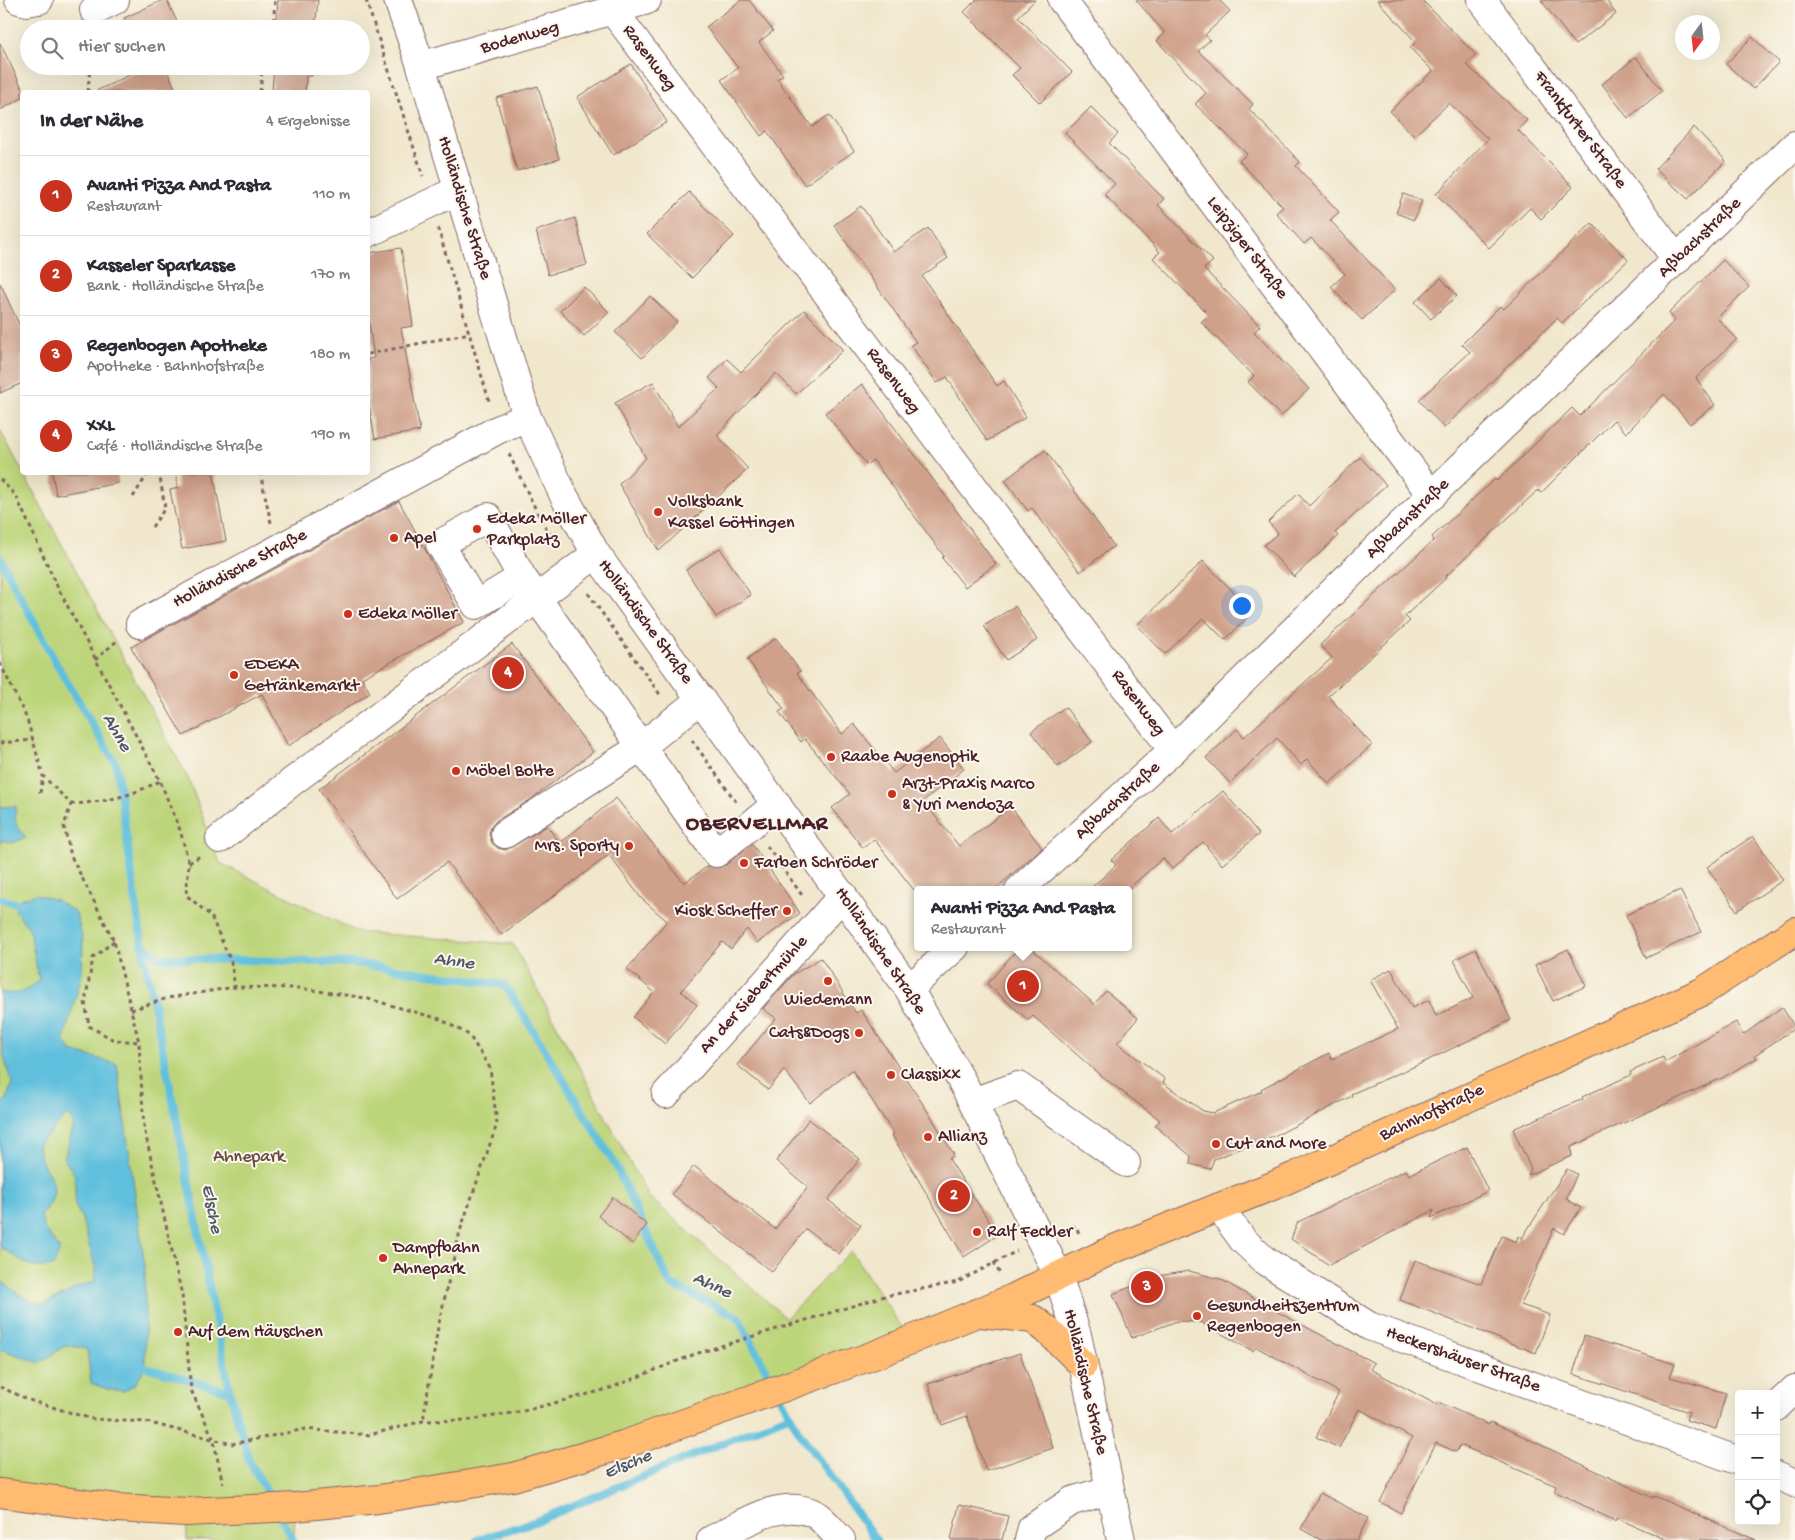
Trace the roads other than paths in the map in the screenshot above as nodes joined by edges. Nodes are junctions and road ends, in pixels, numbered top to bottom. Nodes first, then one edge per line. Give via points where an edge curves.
1 (19, 0) edge
2 (39, 0) edge
3 (398, 0) edge
4 (647, 0) edge
5 (1062, 0) edge
6 (1482, 0) edge
7 (613, 11) junction
8 (421, 66) junction
9 (1795, 145) edge
10 (458, 190) junction
11 (370, 232) edge
12 (1677, 260) junction
13 (527, 417) junction
14 (1432, 496) junction
15 (596, 554) junction
16 (522, 576) dead end
17 (537, 598) junction
18 (131, 630) road end
19 (701, 699) junction
20 (642, 748) junction
21 (1173, 750) junction
22 (776, 804) junction
23 (505, 834) dead end
24 (220, 840) dead end
25 (1023, 886) edge
26 (843, 895) junction
27 (1795, 931) edge
28 (951, 951) edge
29 (909, 989) junction
30 (666, 1094) dead end
31 (973, 1102) junction
32 (1126, 1162) dead end
33 (1219, 1206) junction
34 (1058, 1275) junction
35 (980, 1312) junction
36 (1083, 1365) junction
37 (1795, 1389) edge
38 (1780, 1403) edge
39 (1734, 1453) edge
40 (1780, 1477) edge
41 (1795, 1483) edge
42 (1109, 1490) junction
43 (0, 1493) edge
44 (711, 1540) edge
45 (841, 1540) edge
46 (1029, 1540) edge
47 (1120, 1540) edge

1 - 2 street
3 - 8 street, Holländische Straße
4 - 7 street, Bodenweg
5 - 14 street, Leipziger Straße
6 - 12 street, Frankfurter Straße
7 - 8 street, Bodenweg
7 - 21 street, Rasenweg
8 - 10 street, Holländische Straße
9 - 12 street, Aßbachstraße
10 - 11 street
10 - 13 street, Holländische Straße
12 - 14 street, Aßbachstraße
13 - 15 street, Holländische Straße
13 - 18 street, Holländische Straße via 497,430
14 - 21 street, Aßbachstraße
15 - 17 street
15 - 19 street, Holländische Straße
16 - 17 street
17 - 20 street
17 - 24 street via 293,781
19 - 20 street
19 - 22 street, Holländische Straße
20 - 22 street via 716,853
20 - 23 street
21 - 25 street, Aßbachstraße
22 - 26 street, Holländische Straße
26 - 29 street, Holländische Straße
26 - 30 street, An der Siebertmühle
27 - 33 main road, Bahnhofstraße via 1702,992 1284,1181
28 - 29 street
29 - 31 street, Holländische Straße
31 - 32 street via 1018,1086
31 - 34 street, Holländische Straße
33 - 34 main road, Bahnhofstraße
33 - 39 street, Heckershäuser Straße via 1243,1240 1264,1260 1369,1326
34 - 35 main road, Bahnhofstraße
34 - 36 street, Holländische Straße
35 - 36 main road via 1032,1319
35 - 43 main road, Bahnhofstraße, bridge via 806,1380 622,1445 513,1477 379,1499 186,1512 108,1507
36 - 42 street, Holländische Straße
37 - 38 street
40 - 41 street
42 - 46 street via 1072,1501 1032,1528
42 - 47 street, Holländische Straße
44 - 45 street via 776,1509 795,1508 815,1514

